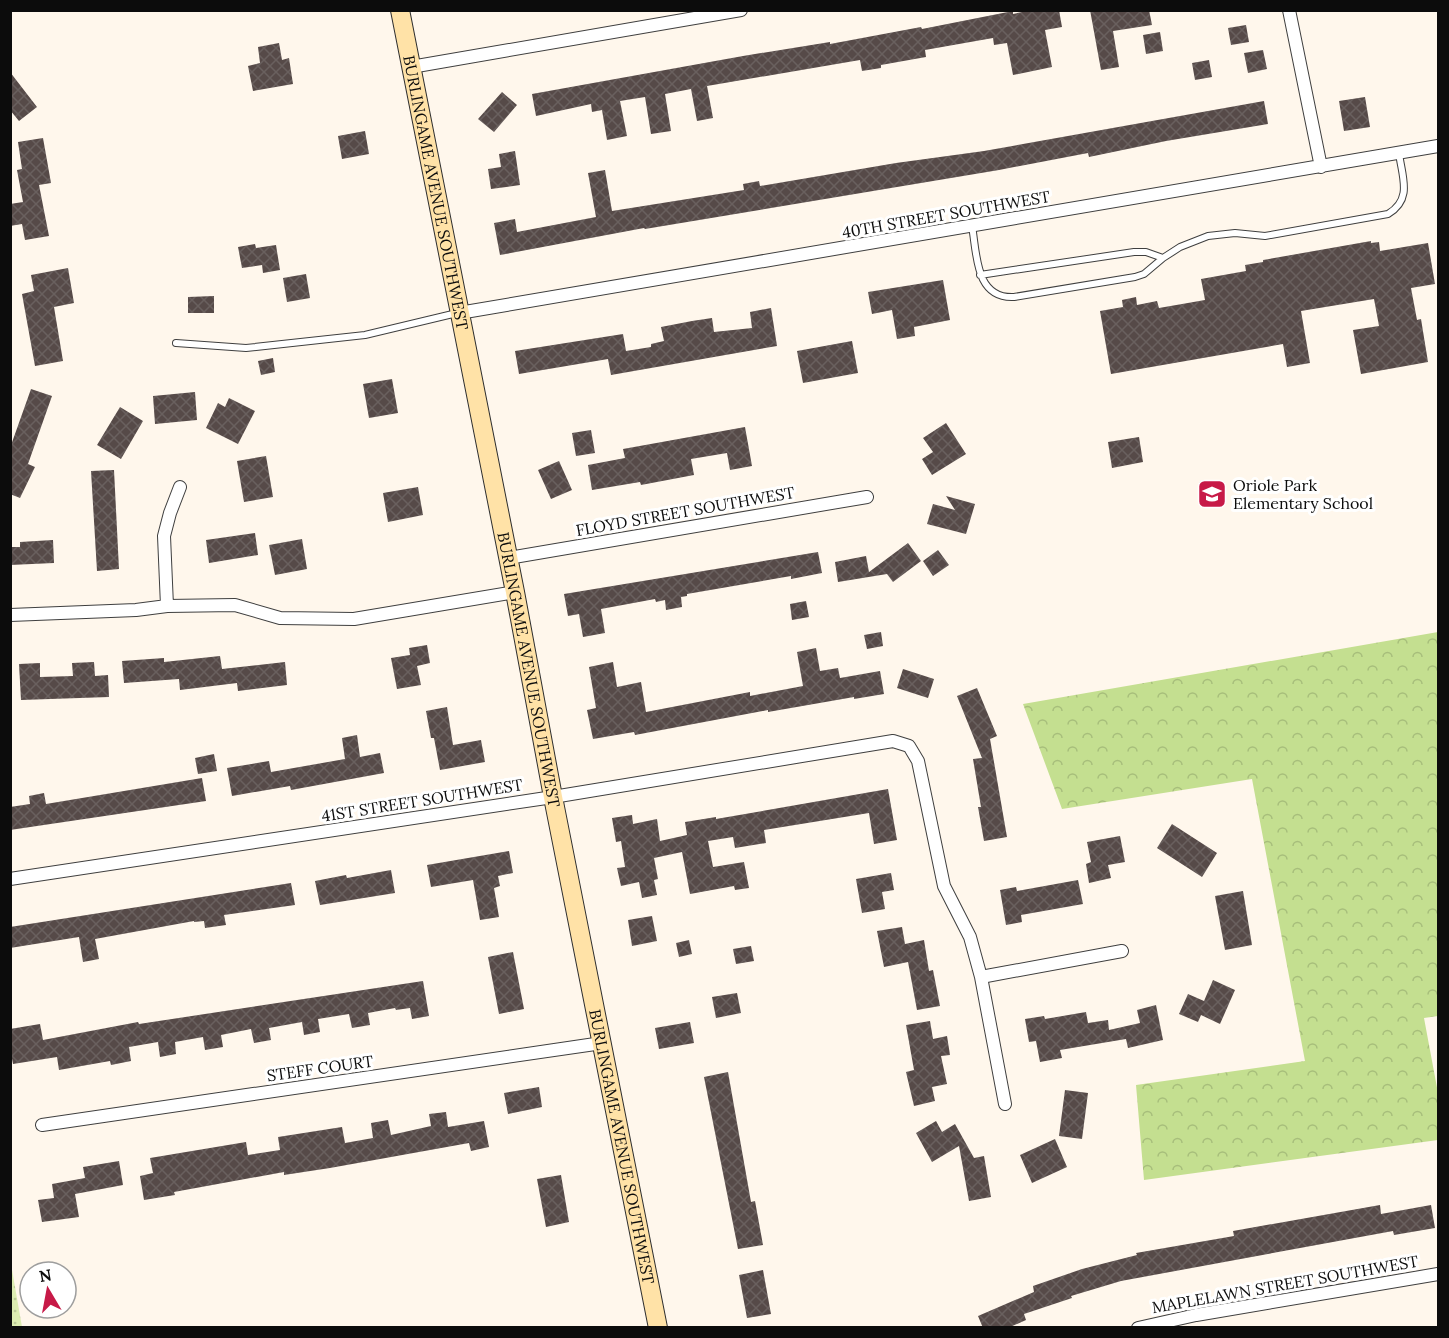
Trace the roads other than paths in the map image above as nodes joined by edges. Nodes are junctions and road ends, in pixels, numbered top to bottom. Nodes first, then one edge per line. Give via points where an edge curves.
1 (400, 10) edge
2 (741, 10) edge
3 (1288, 10) edge
4 (679, 16) edge
5 (411, 67) junction
6 (1438, 146) edge
7 (1399, 153) junction
8 (1321, 166) junction
9 (972, 226) junction
10 (1163, 258) junction
11 (980, 274) junction
12 (459, 312) junction
13 (176, 343) dead end
14 (180, 487) dead end
15 (867, 497) dead end
16 (508, 558) junction
17 (515, 592) junction
18 (167, 606) junction
19 (10, 615) edge
20 (553, 797) junction
21 (10, 879) edge
22 (1122, 951) dead end
23 (981, 977) junction
24 (602, 1043) junction
25 (1005, 1104) dead end
26 (42, 1125) dead end
27 (1438, 1274) edge
28 (658, 1328) edge
29 (1138, 1328) edge

1 - 5 street, BURLINGAME AVENUE SOUTHWEST
2 - 4 street
3 - 8 street
4 - 5 street
5 - 12 street, BURLINGAME AVENUE SOUTHWEST
6 - 7 street, 40TH STREET SOUTHWEST
7 - 8 street, 40TH STREET SOUTHWEST
7 - 10 lane via 1404,197 1388,214 1265,236 1216,234
8 - 9 street, 40TH STREET SOUTHWEST
9 - 11 lane
9 - 12 street, 40TH STREET SOUTHWEST
10 - 11 lane via 1134,252
10 - 11 lane via 1135,277 1014,297 992,292
12 - 13 lane via 353,337 246,348
12 - 16 street, BURLINGAME AVENUE SOUTHWEST
14 - 18 street via 164,536
15 - 16 street, FLOYD STREET SOUTHWEST
16 - 17 street, BURLINGAME AVENUE SOUTHWEST
17 - 18 street via 354,619 280,618 235,605
17 - 20 street, BURLINGAME AVENUE SOUTHWEST
18 - 19 street
20 - 21 street, 41ST STREET SOUTHWEST
20 - 23 street, 41ST STREET SOUTHWEST via 893,741 909,746 918,761 944,886 970,937
20 - 24 street, BURLINGAME AVENUE SOUTHWEST
22 - 23 street
23 - 25 street
24 - 26 street, STEFF COURT
24 - 28 street, BURLINGAME AVENUE SOUTHWEST
27 - 29 street, MAPLELAWN STREET SOUTHWEST

